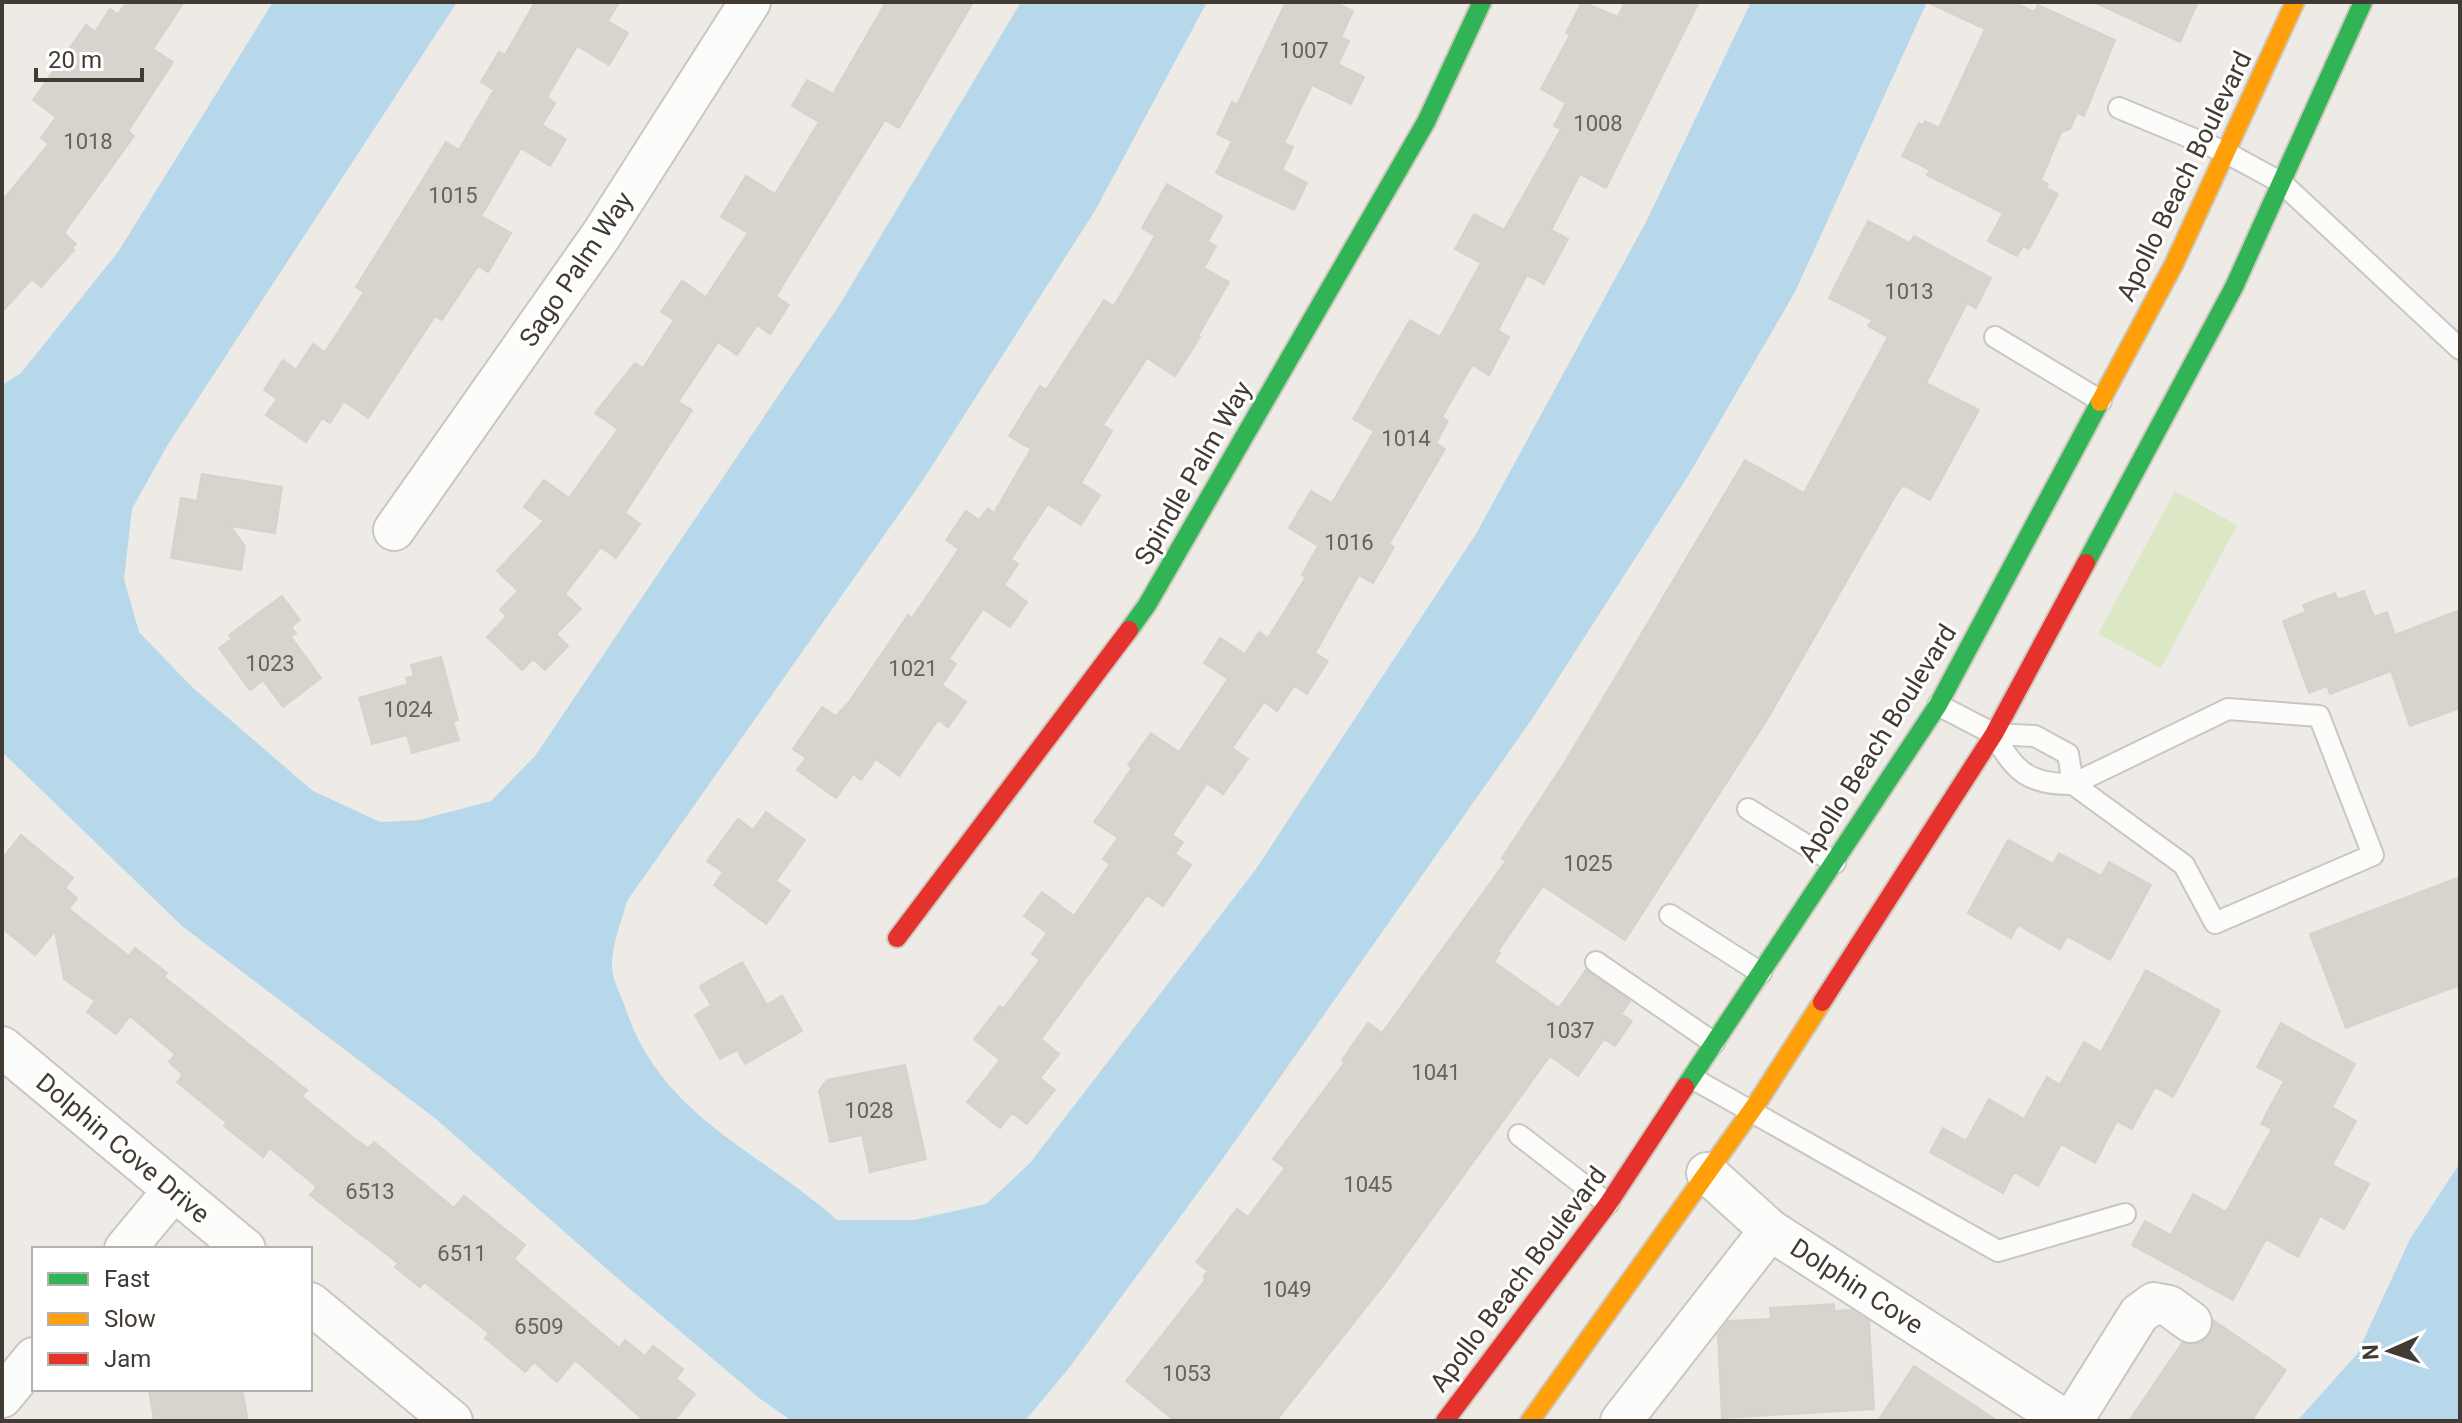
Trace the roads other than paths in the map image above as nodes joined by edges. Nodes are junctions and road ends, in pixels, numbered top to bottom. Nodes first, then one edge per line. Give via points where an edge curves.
1 (750, 2) edge
2 (1482, 2) edge
3 (2295, 2) edge
4 (2363, 2) edge
5 (2119, 108) dead end
6 (2225, 152) junction
7 (2282, 183) junction
8 (1995, 337) dead end
9 (2460, 349) edge
10 (2101, 401) junction
11 (394, 530) dead end
12 (1938, 705) junction
13 (1994, 734) junction
14 (2073, 784) junction
15 (1748, 809) dead end
16 (1835, 863) junction
17 (1670, 915) dead end
18 (897, 938) dead end
19 (1596, 962) dead end
20 (1761, 973) junction
21 (1714, 1043) junction
22 (2, 1047) edge
23 (1692, 1078) junction
24 (1751, 1111) junction
25 (1519, 1135) dead end
26 (1707, 1173) junction
27 (174, 1190) junction
28 (1608, 1204) junction
29 (2125, 1214) dead end
30 (1770, 1230) junction
31 (127, 1247) edge
32 (243, 1247) edge
33 (312, 1305) edge
34 (2191, 1322) dead end
35 (32, 1360) edge
36 (2, 1397) edge
37 (452, 1421) edge
38 (1445, 1421) edge
39 (1530, 1421) edge
40 (1621, 1421) edge
41 (2069, 1421) edge

1 - 11 street, Sago Palm Way via 602,234
2 - 18 main road, Spindle Palm Way via 1426,122 1147,605
3 - 6 main road, Apollo Beach Boulevard
4 - 7 main road
5 - 6 lane
6 - 7 lane
6 - 10 main road, Apollo Beach Boulevard via 2174,264
7 - 9 lane
7 - 13 main road via 2234,287
8 - 10 lane
10 - 12 main road, Apollo Beach Boulevard
12 - 13 lane
12 - 16 main road, Apollo Beach Boulevard
13 - 14 lane via 2011,765 2045,784
13 - 14 lane via 2035,736 2068,754
13 - 24 main road
14 - 14 lane via 2184,865 2215,923 2373,855 2319,716 2228,709
15 - 16 lane
16 - 20 main road, Apollo Beach Boulevard
17 - 20 lane
19 - 21 lane
20 - 21 main road, Apollo Beach Boulevard
21 - 23 main road, Apollo Beach Boulevard
22 - 27 street, Dolphin Cove Drive
23 - 24 lane
23 - 28 main road, Apollo Beach Boulevard
24 - 26 main road
24 - 29 lane via 1998,1251
25 - 28 lane
26 - 30 street
26 - 39 main road
27 - 31 street
27 - 32 street, Dolphin Cove Drive
28 - 38 main road, Apollo Beach Boulevard
30 - 40 street, Dolphin Cove
30 - 41 street, Dolphin Cove
33 - 37 street
34 - 41 street via 2169,1306 2154,1303 2139,1314
35 - 36 street

